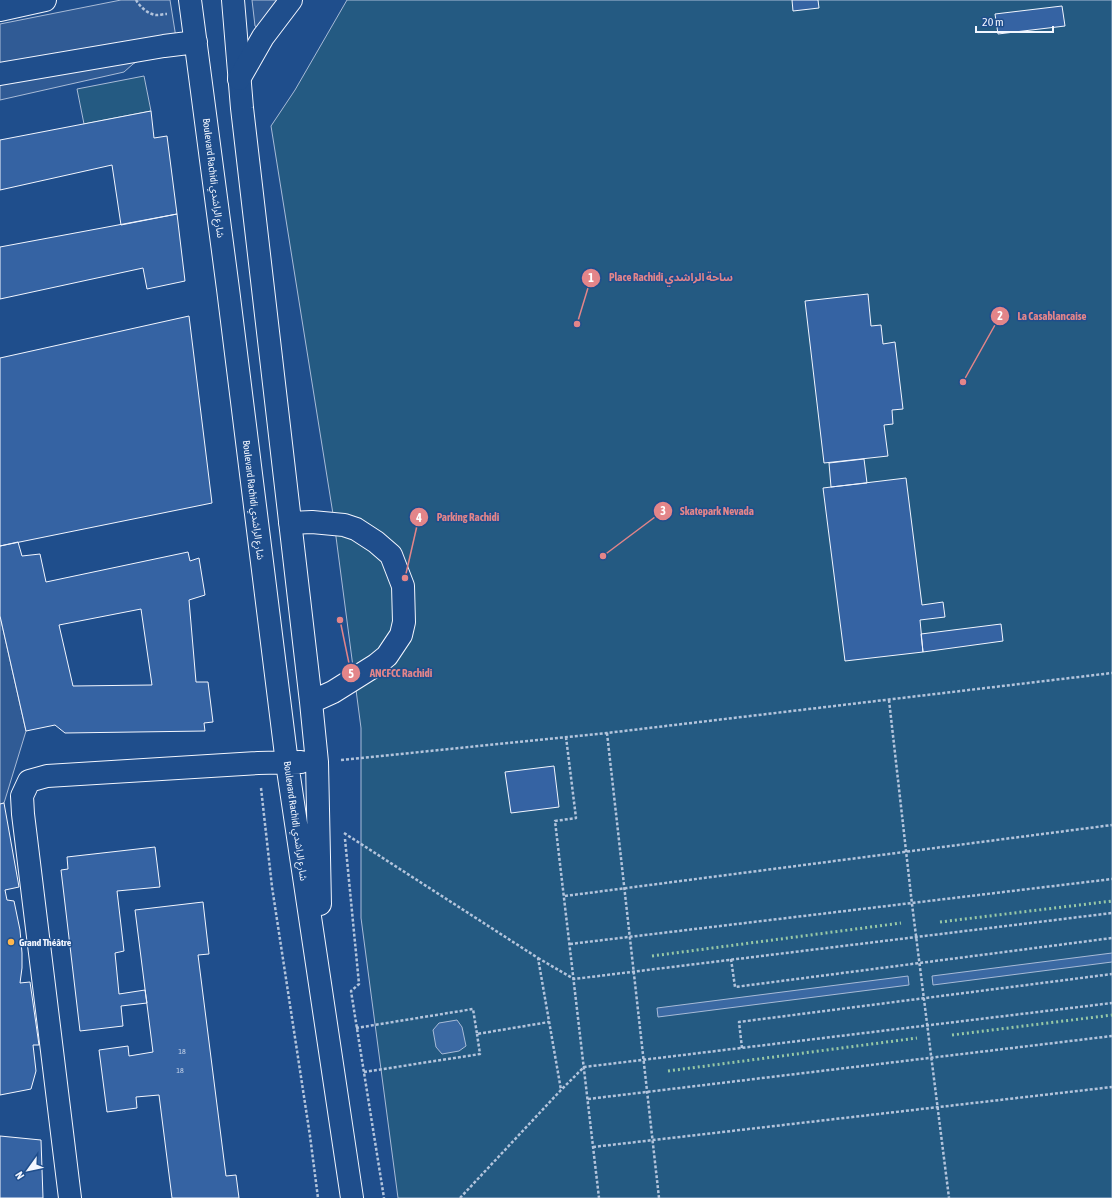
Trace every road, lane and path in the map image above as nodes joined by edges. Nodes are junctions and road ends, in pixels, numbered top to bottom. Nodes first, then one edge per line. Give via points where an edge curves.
1 (45, 0) edge
2 (136, 0) edge
3 (233, 0) edge
4 (291, 0) edge
5 (191, 5) edge
6 (0, 10) edge
7 (196, 42) junction
8 (0, 74) edge
9 (239, 79) junction
10 (290, 523) junction
11 (1112, 673) edge
12 (890, 700) junction
13 (311, 702) junction
14 (607, 733) junction
15 (566, 736) junction
16 (317, 762) junction
17 (258, 763) junction
18 (288, 763) junction
19 (1112, 825) edge
20 (344, 833) dead end
21 (906, 851) junction
22 (1112, 879) edge
23 (624, 888) junction
24 (564, 896) junction
25 (912, 904) junction
26 (1112, 913) edge
27 (630, 937) junction
28 (916, 937) junction
29 (1112, 938) edge
30 (570, 944) junction
31 (538, 958) junction
32 (731, 959) junction
33 (920, 963) junction
34 (633, 972) junction
35 (1112, 974) edge
36 (574, 979) junction
37 (924, 998) junction
38 (323, 999) junction
39 (1112, 1003) edge
40 (549, 1022) junction
41 (928, 1025) junction
42 (356, 1028) dead end
43 (477, 1034) junction
44 (1112, 1036) edge
45 (742, 1048) junction
46 (932, 1058) junction
47 (643, 1060) junction
48 (584, 1067) junction
49 (364, 1072) dead end
50 (1112, 1087) edge
51 (561, 1090) junction
52 (646, 1092) junction
53 (588, 1099) junction
54 (938, 1108) junction
55 (652, 1141) junction
56 (593, 1147) junction
57 (70, 1198) edge
58 (318, 1198) edge
59 (352, 1198) edge
60 (460, 1198) edge
61 (599, 1198) edge
62 (659, 1198) edge
63 (949, 1198) edge

1 - 6 street
2 - 5 path via 142,8 157,15
3 - 9 street, Boulevard Rachidi شارع الراشدي
4 - 9 street via 263,37
5 - 7 street, Boulevard Rachidi شارع الراشدي
7 - 8 street
7 - 18 street, Boulevard Rachidi شارع الراشدي
9 - 10 street, Boulevard Rachidi شارع الراشدي
10 - 13 street, Boulevard Rachidi شارع الراشدي
10 - 13 street via 312,522 344,525 356,529 391,555 403,586 404,622 401,635 387,656 333,692
11 - 12 path
12 - 14 path
12 - 21 path
13 - 16 street, Boulevard Rachidi شارع الراشدي
14 - 15 path
14 - 23 path
15 - 16 path
15 - 24 path via 576,818 555,821
16 - 18 street
16 - 38 street, Boulevard Rachidi شارع الراشدي
17 - 18 street
17 - 57 street via 47,776 29,781 22,796
17 - 58 path via 272,887
18 - 38 street, Boulevard Rachidi شارع الراشدي
19 - 21 path
20 - 31 path
21 - 23 path
21 - 25 path
22 - 25 path
23 - 24 path
23 - 27 path
24 - 30 path
25 - 27 path
25 - 28 path
26 - 28 path
27 - 30 path
27 - 34 path
28 - 32 path
28 - 33 path
29 - 33 path
30 - 36 path
31 - 36 path
31 - 40 path
32 - 33 path via 735,986
32 - 34 path
33 - 37 path
34 - 36 path
34 - 47 path
35 - 37 path
36 - 48 path
37 - 41 path
37 - 45 path via 739,1022
38 - 59 street, Boulevard Rachidi شارع الراشدي
39 - 41 path
40 - 43 path
40 - 51 path
41 - 45 path
41 - 46 path
42 - 43 path via 473,1009
43 - 49 path via 480,1054
44 - 46 path
45 - 47 path
46 - 52 path
46 - 54 path
47 - 48 path
47 - 52 path
48 - 51 path
48 - 53 path
50 - 54 path
51 - 60 path
52 - 53 path
52 - 55 path
53 - 56 path
54 - 55 path
54 - 63 path
55 - 56 path
55 - 62 path
56 - 61 path

